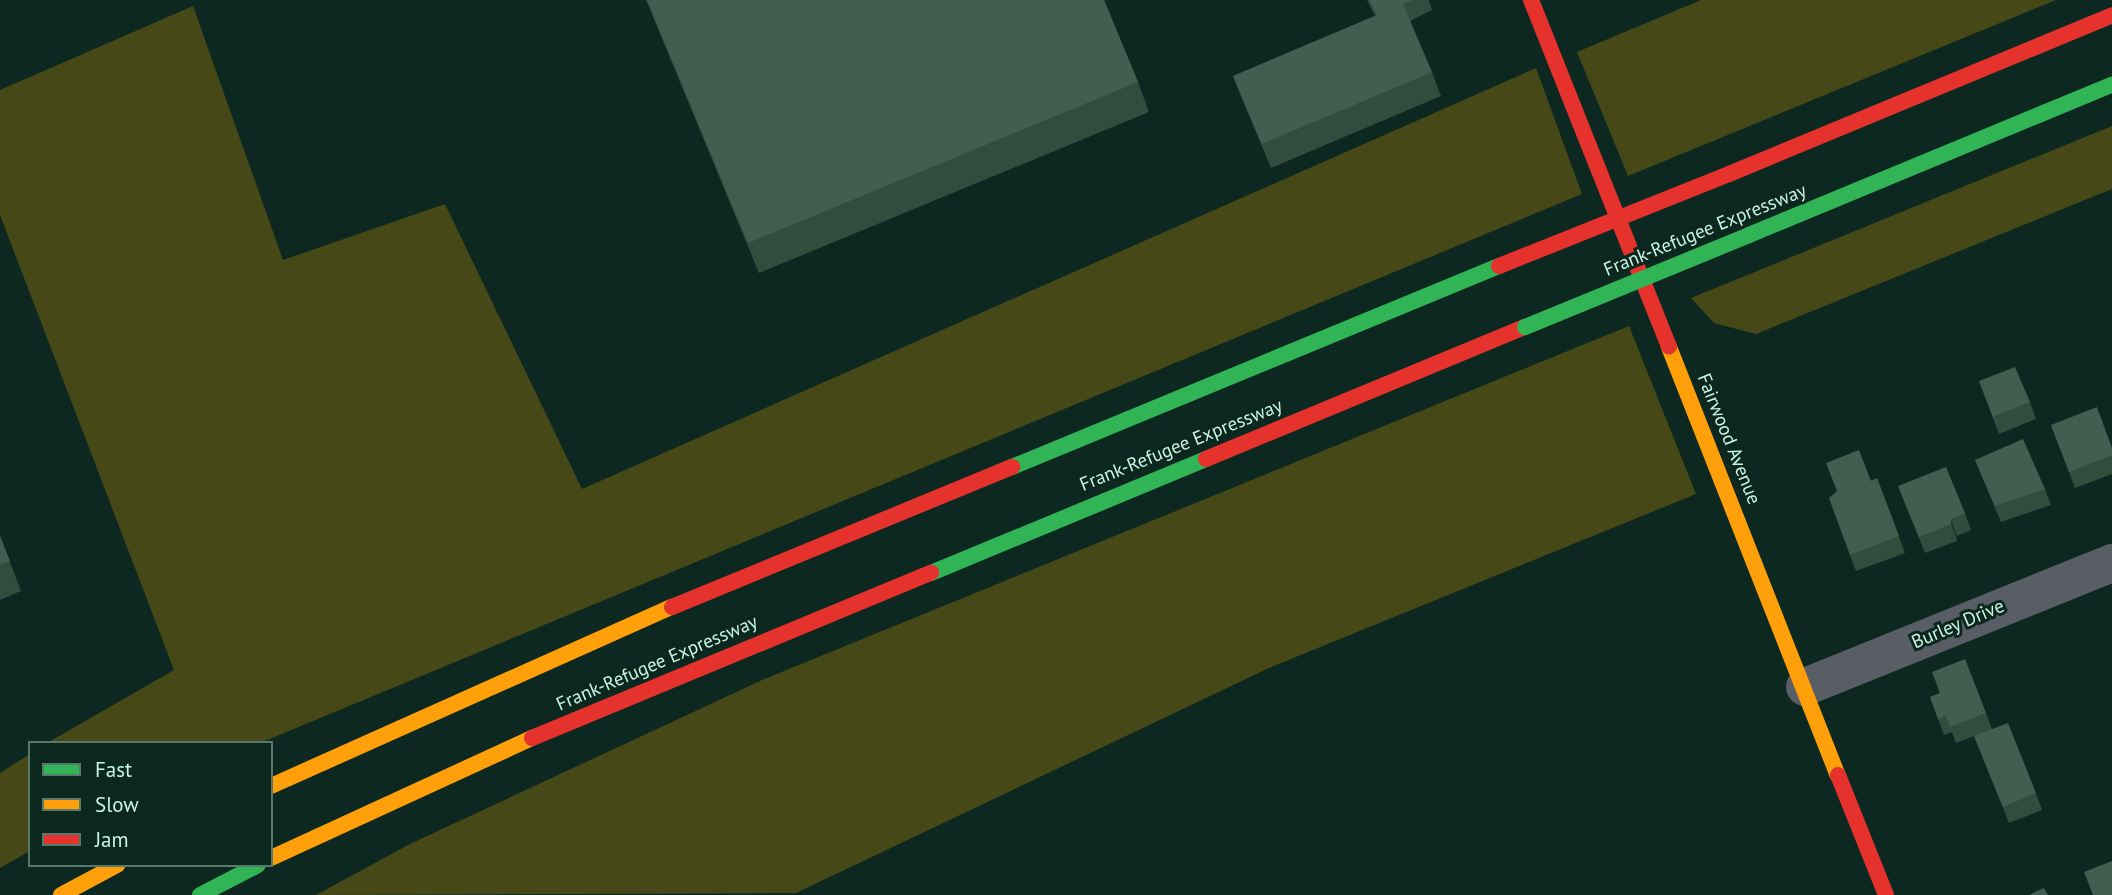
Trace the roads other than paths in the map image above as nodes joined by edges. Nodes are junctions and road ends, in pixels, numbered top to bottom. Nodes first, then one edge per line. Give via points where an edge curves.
1 (1531, 0) edge
2 (2112, 15) edge
3 (2112, 85) edge
4 (2112, 563) edge
5 (1805, 687) junction
6 (273, 785) edge
7 (273, 857) edge
8 (113, 867) edge
9 (254, 867) edge
10 (61, 895) edge
11 (200, 895) edge
12 (1886, 895) edge

1 - 5 main road, Fairwood Avenue
2 - 6 main road, bridge via 655,614
3 - 7 main road, Frank-Refugee Expressway, bridge via 474,762
4 - 5 street, Burley Drive
5 - 12 main road, Fairwood Avenue
8 - 10 main road
9 - 11 main road

